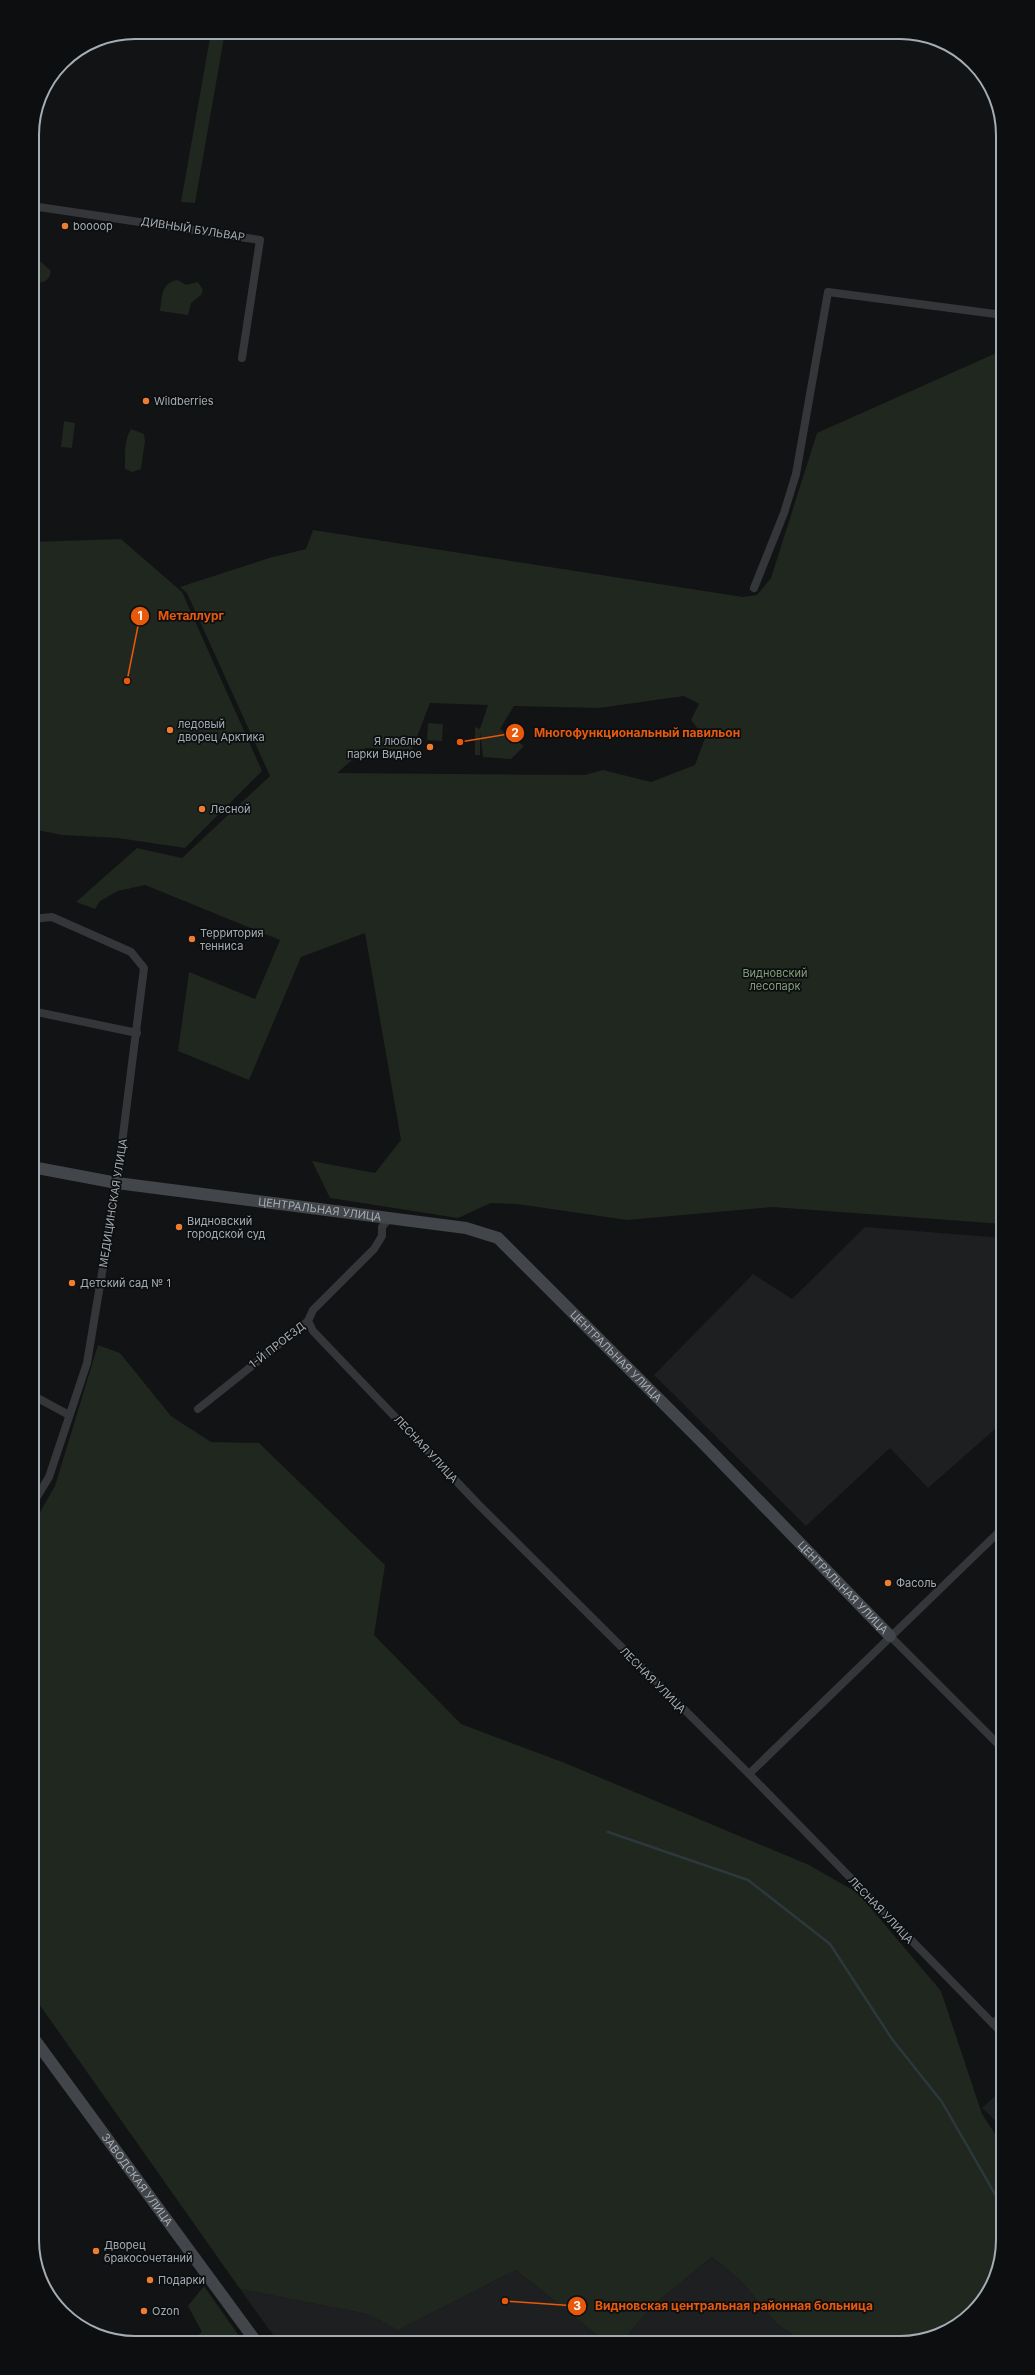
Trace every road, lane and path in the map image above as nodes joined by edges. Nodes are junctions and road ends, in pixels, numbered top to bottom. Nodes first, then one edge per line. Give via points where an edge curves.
1 (39, 207) edge
2 (996, 314) edge
3 (242, 358) dead end
4 (754, 588) dead end
5 (39, 918) edge
6 (39, 1012) edge
7 (137, 1033) junction
8 (39, 1168) edge
9 (117, 1183) junction
10 (389, 1218) junction
11 (308, 1321) junction
12 (39, 1399) edge
13 (198, 1408) dead end
14 (69, 1415) junction
15 (39, 1493) edge
16 (996, 1535) edge
17 (890, 1636) junction
18 (996, 1742) edge
19 (749, 1774) junction
20 (996, 2021) edge
21 (993, 2024) junction
22 (996, 2027) edge
23 (39, 2046) edge
24 (252, 2336) edge

1 - 3 street, ДИВНЫЙ БУЛЬВАР via 260,240
2 - 4 street via 828,292 796,474 784,513
5 - 7 street, МЕДИЦИНСКАЯ УЛИЦА via 52,917 131,952 144,968
6 - 7 street
7 - 9 street, МЕДИЦИНСКАЯ УЛИЦА
8 - 9 street, ЦЕНТРАЛЬНАЯ УЛИЦА
9 - 10 street, ЦЕНТРАЛЬНАЯ УЛИЦА
9 - 14 street, МЕДИЦИНСКАЯ УЛИЦА via 87,1363
10 - 11 street, 1-Й ПРОЕЗД via 382,1227 382,1236 374,1249 313,1310
10 - 17 street, ЦЕНТРАЛЬНАЯ УЛИЦА via 466,1228 498,1238 699,1439
11 - 13 street, 1-Й ПРОЕЗД
11 - 19 street, ЛЕСНАЯ УЛИЦА via 313,1331 478,1504
12 - 14 street
14 - 15 street, МЕДИЦИНСКАЯ УЛИЦА via 49,1477
16 - 17 street
17 - 18 street, ЦЕНТРАЛЬНАЯ УЛИЦА
17 - 19 street
19 - 21 street, ЛЕСНАЯ УЛИЦА
20 - 21 street
21 - 22 street, ЛЕСНАЯ УЛИЦА
23 - 24 street, ЗАВОДСКАЯ УЛИЦА

